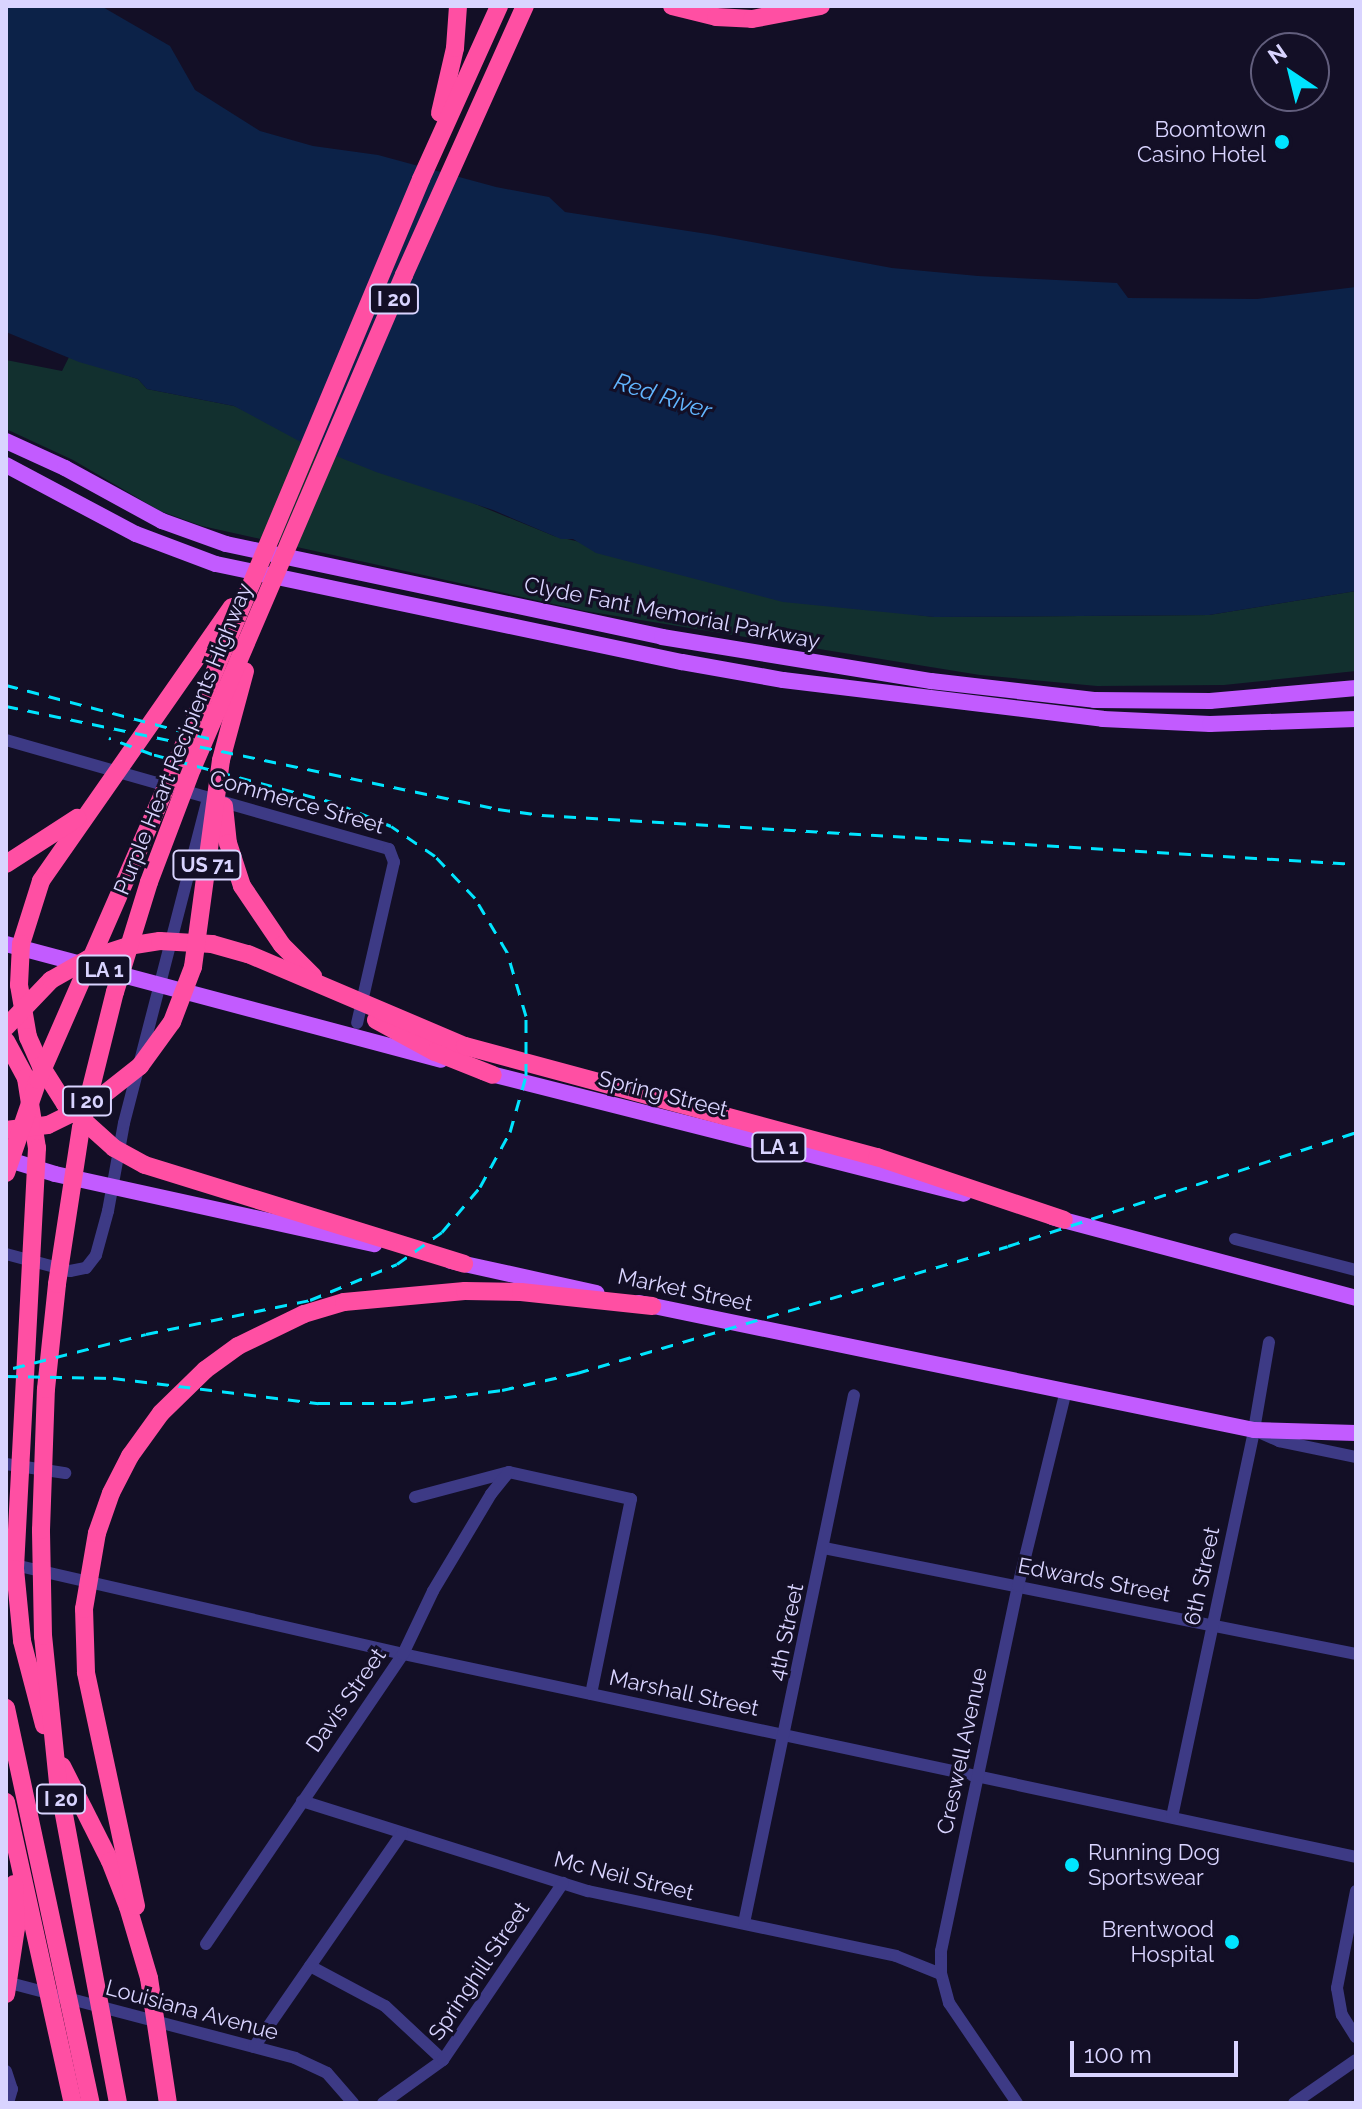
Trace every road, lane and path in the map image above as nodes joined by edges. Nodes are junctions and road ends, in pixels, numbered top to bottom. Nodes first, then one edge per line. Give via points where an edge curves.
1 (458, 6) edge
2 (499, 6) edge
3 (525, 6) edge
4 (672, 6) edge
5 (821, 6) edge
6 (421, 179) junction
7 (6, 441) edge
8 (6, 465) edge
9 (249, 582) junction
10 (266, 595) junction
11 (1356, 688) edge
12 (1356, 719) edge
13 (231, 728) junction
14 (6, 740) edge
15 (208, 798) junction
16 (93, 807) junction
17 (6, 864) edge
18 (6, 944) edge
19 (160, 984) junction
20 (357, 1023) dead end
21 (6, 1027) edge
22 (6, 1041) edge
23 (493, 1075) junction
24 (6, 1130) edge
25 (6, 1159) edge
26 (6, 1173) edge
27 (1064, 1220) junction
28 (1235, 1239) dead end
29 (6, 1254) edge
30 (464, 1264) junction
31 (1356, 1270) edge
32 (1356, 1298) edge
33 (652, 1306) junction
34 (1269, 1342) dead end
35 (1066, 1391) junction
36 (854, 1395) dead end
37 (1254, 1430) junction
38 (1356, 1433) edge
39 (1356, 1457) edge
40 (6, 1464) edge
41 (509, 1472) junction
42 (65, 1473) dead end
43 (415, 1497) dead end
44 (824, 1548) junction
45 (6, 1563) edge
46 (1018, 1586) junction
47 (1212, 1624) junction
48 (403, 1654) junction
49 (1356, 1654) edge
50 (591, 1694) junction
51 (6, 1708) edge
52 (784, 1735) junction
53 (977, 1776) junction
54 (302, 1801) junction
55 (6, 1802) edge
56 (1172, 1817) junction
57 (6, 1818) edge
58 (402, 1833) junction
59 (1356, 1857) edge
60 (563, 1883) junction
61 (1356, 1891) edge
62 (744, 1923) junction
63 (137, 1937) junction
64 (206, 1944) dead end
65 (310, 1966) junction
66 (941, 1974) junction
67 (6, 1982) edge
68 (6, 1994) edge
69 (1356, 2037) edge
70 (254, 2047) junction
71 (443, 2060) junction
72 (1356, 2060) edge
73 (6, 2071) edge
74 (8, 2103) edge
75 (73, 2103) edge
76 (91, 2103) edge
77 (118, 2103) edge
78 (168, 2103) edge
79 (353, 2103) edge
80 (383, 2103) edge
81 (1017, 2103) edge
82 (1294, 2103) edge

1 - 6 highway via 452,61
2 - 6 highway, Purple Heart Recipients Highway / I 20
3 - 10 highway, Purple Heart Recipients Highway / I 20
4 - 5 highway via 752,19
6 - 9 highway, Purple Heart Recipients Highway / I 20
7 - 11 main road, Clyde Fant Memorial Parkway via 162,521 226,544 732,650 1094,700 1210,701
8 - 12 main road, Clyde Fant Memorial Parkway via 136,534 216,564 668,660 798,682 1103,719 1210,724
9 - 16 highway
9 - 26 highway, Purple Heart Recipients Highway / I 20 via 38,1080
10 - 13 highway, US 71
10 - 77 highway, Purple Heart Recipients Highway / I 20 via 149,882 105,1026 81,1128 46,1389 43,1636 58,1783
13 - 23 highway via 224,826 242,886 268,928 301,965 360,1011 435,1052
13 - 24 highway, US 71 via 221,760 198,932 172,1022 140,1066 93,1103 48,1125
14 - 15 street, Commerce Street
15 - 19 street
15 - 20 street, Commerce Street via 392,852
16 - 17 highway
16 - 30 highway via 51,864 31,902 21,944 21,1010 41,1066 65,1104 114,1148 177,1178
18 - 19 main road, Spring Street / LA 1
19 - 23 main road, Spring Street / LA 1
19 - 29 street via 92,1262 70,1271
21 - 27 highway via 51,980 88,959 160,941 212,944 248,954 465,1046 877,1157
22 - 63 highway via 26,1078 37,1148 15,1569 22,1641 47,1732 110,1861
23 - 27 main road, Spring Street / LA 1
25 - 30 main road, Market Street
27 - 32 main road, Spring Street / LA 1
28 - 31 street
30 - 33 main road, Market Street
33 - 35 main road, Market Street
33 - 63 highway via 465,1291 344,1302 304,1314 238,1346 161,1413 130,1456 107,1503 84,1609 86,1672 128,1860
34 - 37 street, 6th Street
35 - 37 main road, Market Street
35 - 46 street, Creswell Avenue
36 - 44 street, 4th Street
37 - 38 main road
37 - 39 street, Market Street via 1279,1441
37 - 47 street, 6th Street
40 - 42 street
41 - 43 street
41 - 48 street, Davis Street via 433,1591
41 - 50 street via 631,1499
44 - 46 street, Edwards Street
44 - 52 street, 4th Street
45 - 48 street, Marshall Street
46 - 47 street, Edwards Street
46 - 53 street, Creswell Avenue
47 - 49 street, Edwards Street
47 - 56 street, 6th Street
48 - 50 street, Marshall Street
48 - 54 street, Davis Street
50 - 52 street, Marshall Street
51 - 76 highway
52 - 53 street, Marshall Street
52 - 62 street, 4th Street
53 - 56 street, Marshall Street
53 - 66 street, Creswell Avenue via 943,1939
54 - 58 street, Mc Neil Street
54 - 64 street, Davis Street
55 - 75 highway, I 20
56 - 59 street, Marshall Street
57 - 68 highway via 16,1928
58 - 60 street, Mc Neil Street
58 - 65 street
60 - 62 street, Mc Neil Street
60 - 71 street, Springhill Street
61 - 69 street via 1337,1988 1342,2015
62 - 66 street, Mc Neil Street via 896,1956
63 - 78 highway via 160,2032
65 - 70 street
65 - 71 street via 385,2006
66 - 81 street, Creswell Avenue via 957,2018
67 - 70 street, Louisiana Avenue
70 - 79 street, Louisiana Avenue via 311,2064 340,2085
71 - 80 street, Springhill Street
72 - 82 street
73 - 74 street via 12,2089

